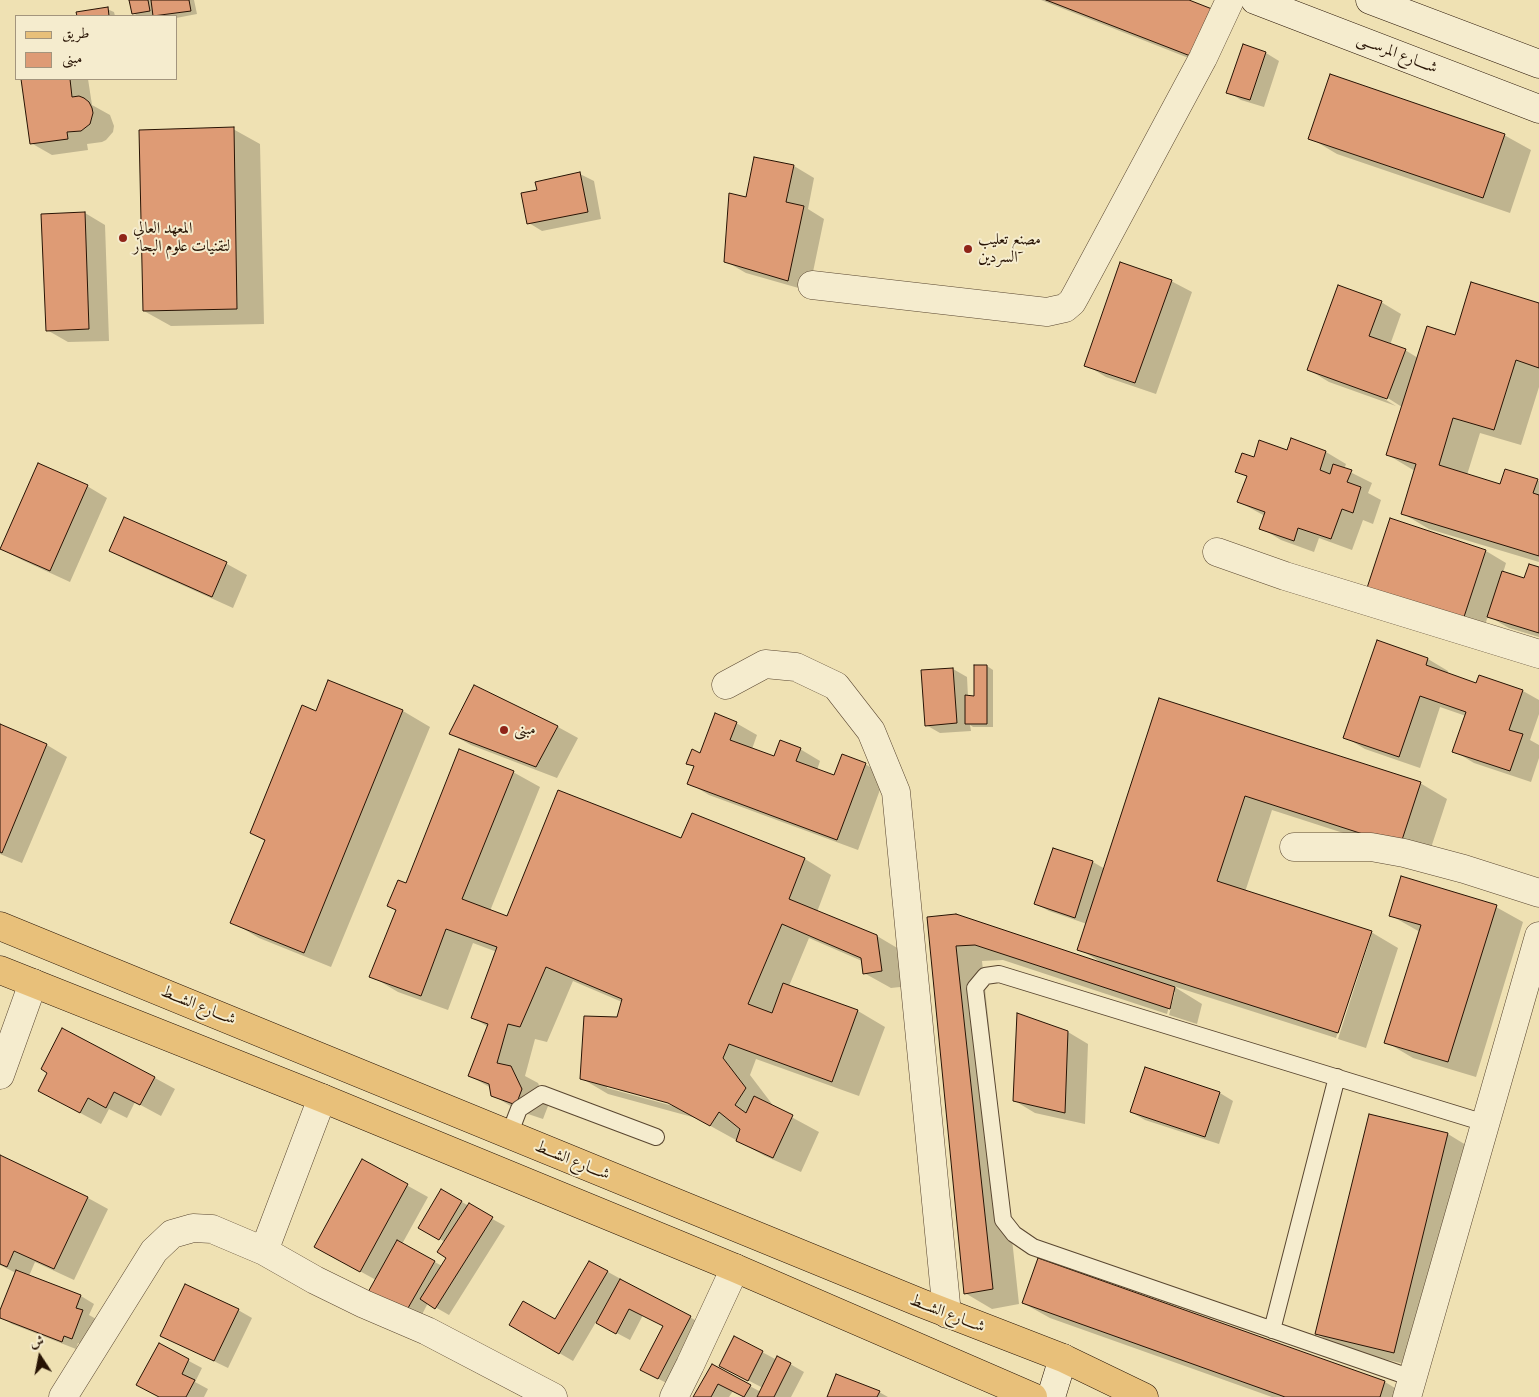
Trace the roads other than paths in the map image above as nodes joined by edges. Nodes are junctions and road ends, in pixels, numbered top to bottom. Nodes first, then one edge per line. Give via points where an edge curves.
1 (1230, 0) edge
2 (1255, 0) edge
3 (1370, 0) edge
4 (1539, 64) edge
5 (1539, 109) edge
6 (812, 285) dead end
7 (1217, 552) dead end
8 (1539, 654) edge
9 (726, 685) dead end
10 (1294, 848) dead end
11 (1539, 893) edge
12 (0, 926) edge
13 (1539, 936) edge
14 (0, 970) edge
15 (33, 983) junction
16 (0, 1075) edge
17 (1337, 1077) junction
18 (322, 1098) junction
19 (1485, 1123) junction
20 (509, 1135) junction
21 (656, 1137) dead end
22 (264, 1250) junction
23 (735, 1268) junction
24 (947, 1314) junction
25 (1272, 1330) junction
26 (1063, 1358) junction
27 (1410, 1388) edge
28 (63, 1397) edge
29 (553, 1397) edge
30 (674, 1397) edge
31 (1033, 1397) edge
32 (1051, 1397) edge
33 (1144, 1397) edge

1 - 6 street via 1203,58 1077,293 1065,308 1047,312
2 - 5 street, شــــارع المرســـى
3 - 4 street
7 - 8 street
9 - 24 street via 765,664 796,667 836,686 870,731 896,792
10 - 11 street via 1371,847 1404,853 1464,868
12 - 20 main road, شــــارع الشـــط
13 - 19 street
14 - 15 main road
15 - 16 street
15 - 18 main road
17 - 19 lane
17 - 25 lane
17 - 25 lane via 999,974 985,976 975,988 1003,1220 1014,1234 1032,1247
18 - 22 street
18 - 23 main road
19 - 27 street
20 - 21 lane via 519,1109 542,1094
20 - 24 main road, شــــارع الشـــط
22 - 28 street via 212,1229 193,1228 172,1234 154,1251
22 - 29 street via 315,1280 427,1331
23 - 30 street
23 - 31 main road
24 - 26 main road, شــــارع الشـــط
25 - 27 lane
26 - 32 street
26 - 33 main road, شــــارع الشـــط

